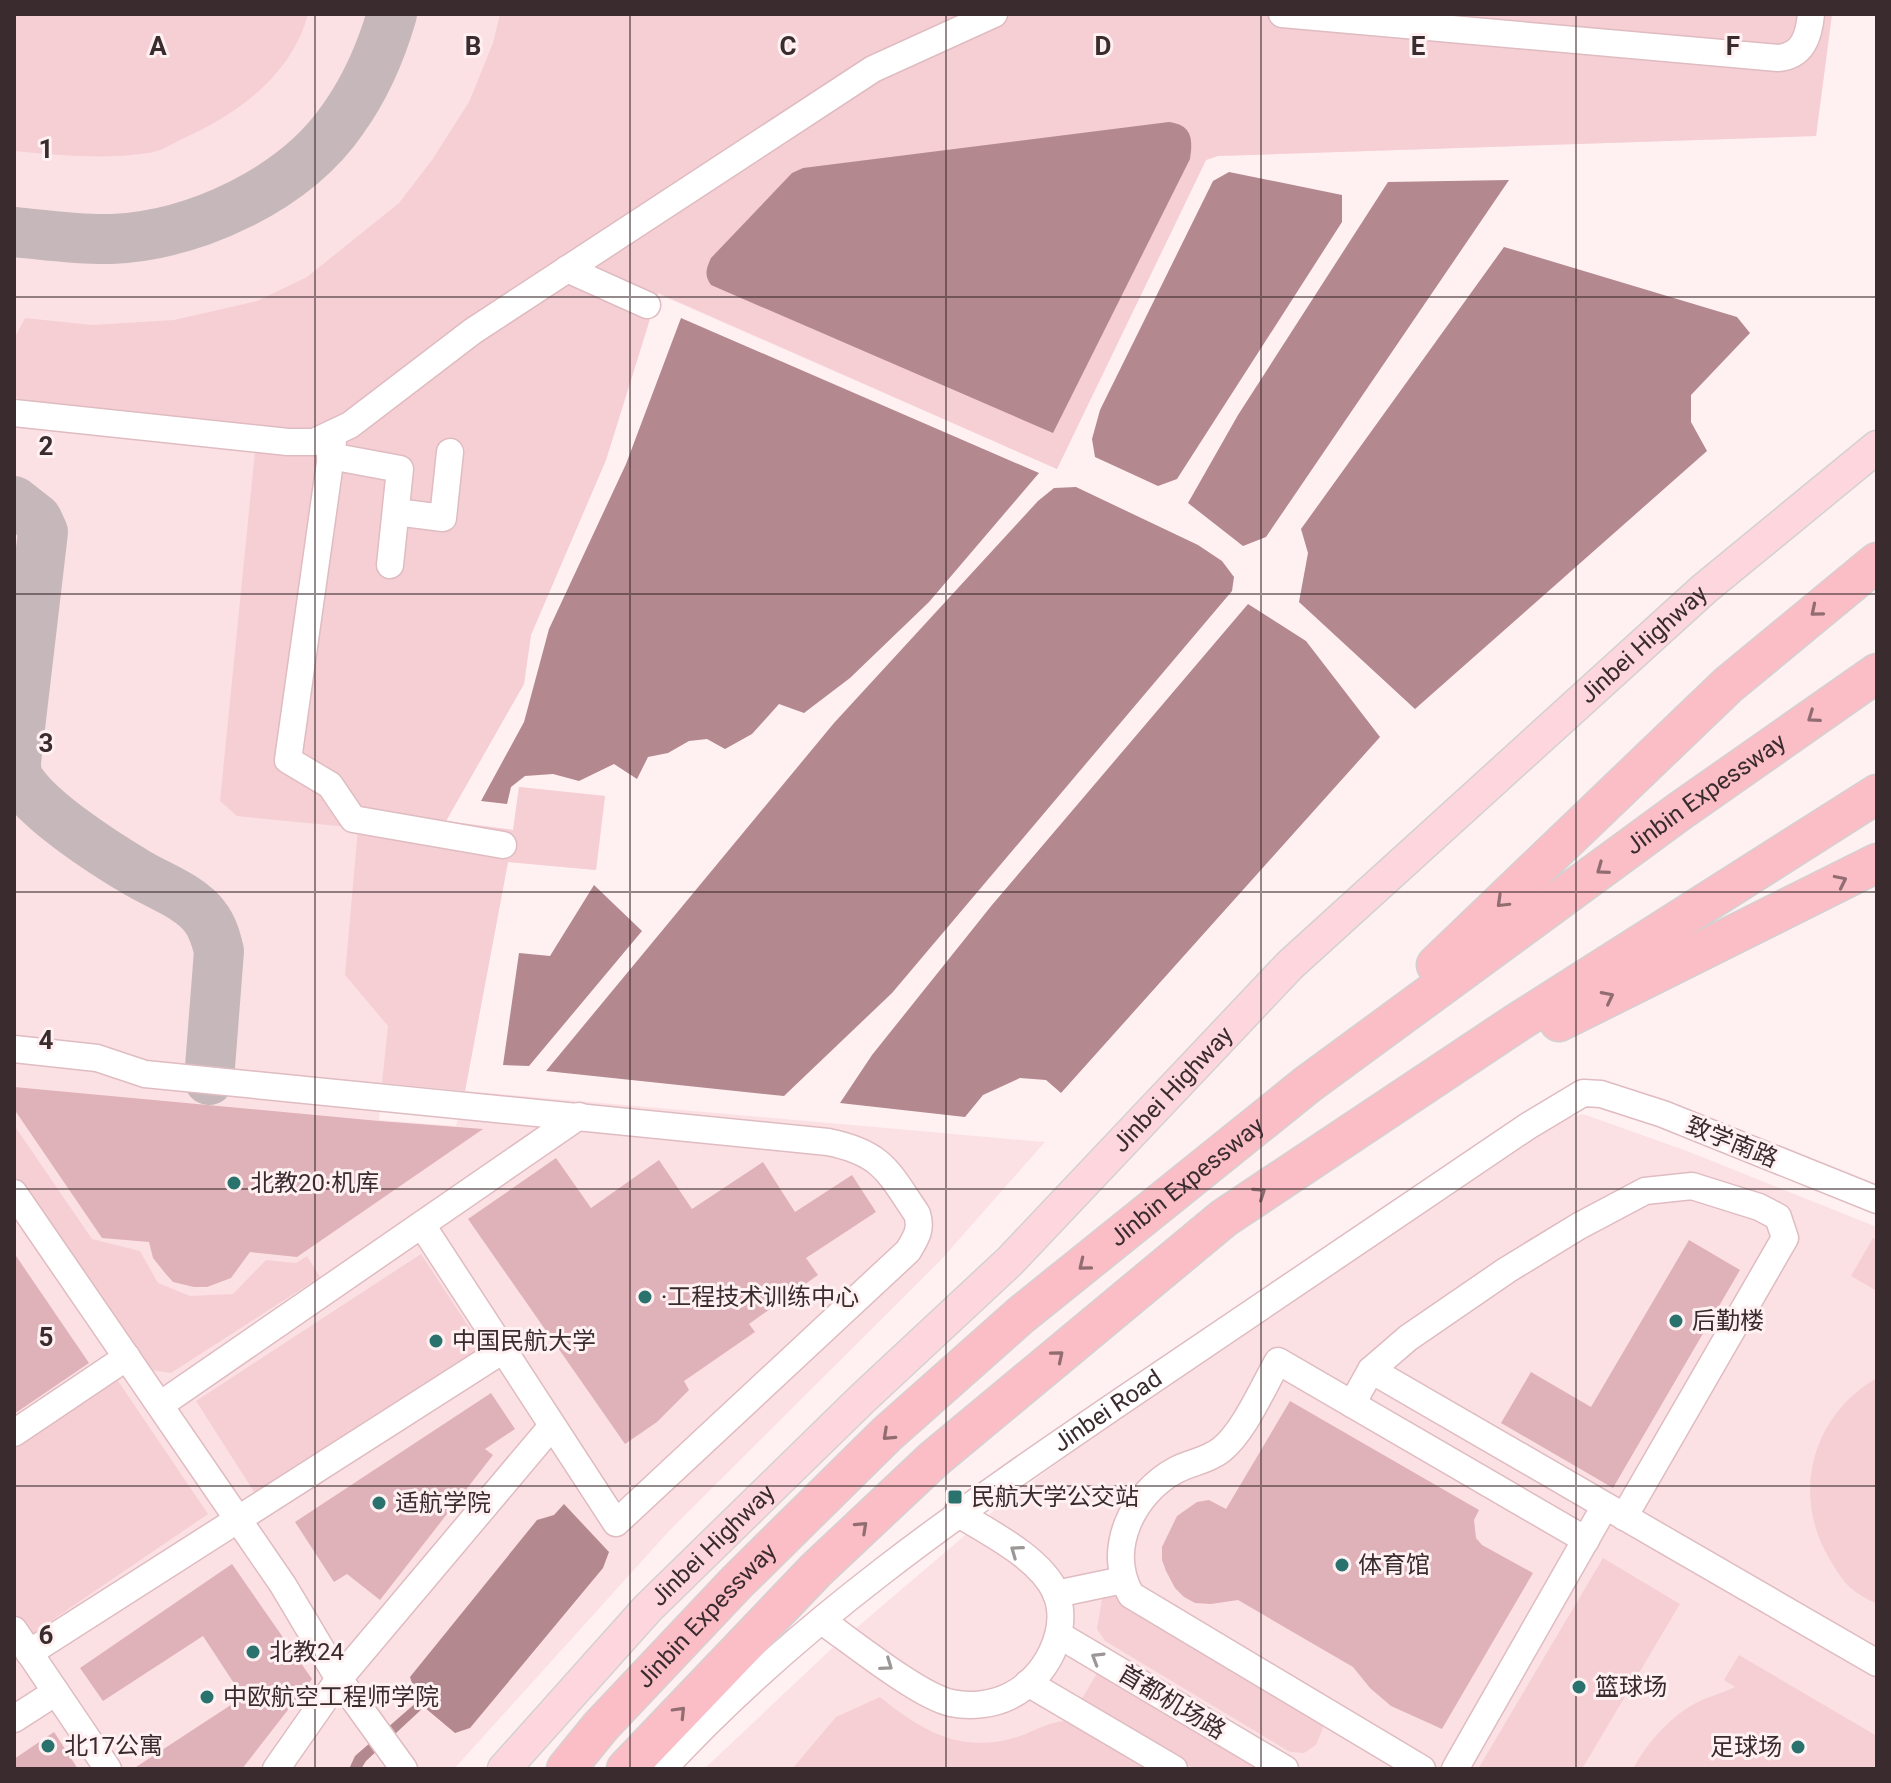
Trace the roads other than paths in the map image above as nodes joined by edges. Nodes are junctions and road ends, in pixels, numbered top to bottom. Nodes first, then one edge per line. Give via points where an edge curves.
1 (994, 14) edge
2 (1282, 14) edge
3 (1811, 14) edge
4 (567, 269) junction
5 (647, 305) dead end
6 (14, 413) edge
7 (332, 445) junction
8 (1877, 447) edge
9 (450, 452) dead end
10 (1877, 461) edge
11 (396, 512) junction
12 (1877, 562) edge
13 (390, 565) dead end
14 (1877, 673) edge
15 (1877, 794) edge
16 (503, 845) dead end
17 (1877, 863) edge
18 (14, 1049) edge
19 (1308, 1084) junction
20 (1583, 1093) joint
21 (1389, 1108) junction
22 (579, 1116) junction
23 (14, 1193) edge
24 (1877, 1200) edge
25 (422, 1225) junction
26 (503, 1350) junction
27 (127, 1357) junction
28 (1371, 1370) junction
29 (1352, 1404) junction
30 (160, 1405) junction
31 (552, 1426) junction
32 (14, 1433) edge
33 (1614, 1512) junction
34 (957, 1513) junction
35 (238, 1520) junction
36 (1586, 1540) junction
37 (1123, 1580) junction
38 (1056, 1594) junction
39 (822, 1621) junction
40 (14, 1630) edge
41 (1059, 1635) junction
42 (29, 1653) junction
43 (1877, 1663) edge
44 (339, 1679) junction
45 (1028, 1683) junction
46 (56, 1692) junction
47 (14, 1719) edge
48 (108, 1769) edge
49 (276, 1769) edge
50 (404, 1769) edge
51 (504, 1769) edge
52 (518, 1769) edge
53 (566, 1769) edge
54 (626, 1769) edge
55 (663, 1769) edge
56 (1174, 1769) edge
57 (1285, 1769) edge
58 (1422, 1769) edge
59 (1455, 1769) edge

1 - 4 street via 873,69
2 - 3 street via 1778,58 1789,57 1804,44
4 - 5 street
4 - 7 street via 473,331 350,425
6 - 7 street
7 - 11 street via 400,469
7 - 16 street via 288,760 330,785 353,819
8 - 51 main road, Jinbei Highway via 1704,589 1290,965 1010,1261 655,1600
9 - 11 street via 443,518
10 - 52 main road, Jinbei Highway via 1725,585 1313,961 1009,1278 679,1592
11 - 13 street
12 -> 19 highway via 1728,685
14 -> 19 highway, Jinbin Expessway
15 - 21 highway, Jinbin Expessway
21 -> 17 highway
18 - 22 street via 97,1058 145,1074
19 -> 53 highway, Jinbin Expessway via 1021,1315 887,1434 737,1582
20 - 24 street, 致学南路 via 1663,1114
20 - 34 street, Jinbei Road
54 -> 21 highway, Jinbin Expessway via 816,1570 934,1459 1224,1218
22 - 25 street
22 - 31 street via 864,1151 886,1168 920,1222 908,1251 616,1523
23 - 27 street
25 - 26 street
25 - 30 street
26 - 31 street
26 - 35 street
27 - 30 street
27 - 32 street
28 - 29 street
28 - 33 street
28 - 33 street via 1507,1270 1645,1191 1692,1186 1778,1217 1785,1238
29 - 36 street
29 - 37 street via 1278,1361 1222,1449 1178,1469 1136,1505 1124,1530
30 - 35 street
31 - 44 street
33 - 36 street
33 - 43 street
38 -> 34 street via 1031,1562
34 - 39 street, Jinbei Road
35 - 42 street
35 - 44 street
36 - 59 street
37 - 38 street
37 - 58 street via 1131,1595 1147,1606
38 - 41 street
39 -> 45 street via 935,1699 990,1703
39 - 55 street, Jinbei Road
40 - 42 street
41 - 45 street via 1049,1659
57 -> 41 street, 首都机场路
42 - 46 street
44 - 49 street
44 - 50 street
45 - 56 street
46 - 47 street
46 - 48 street

